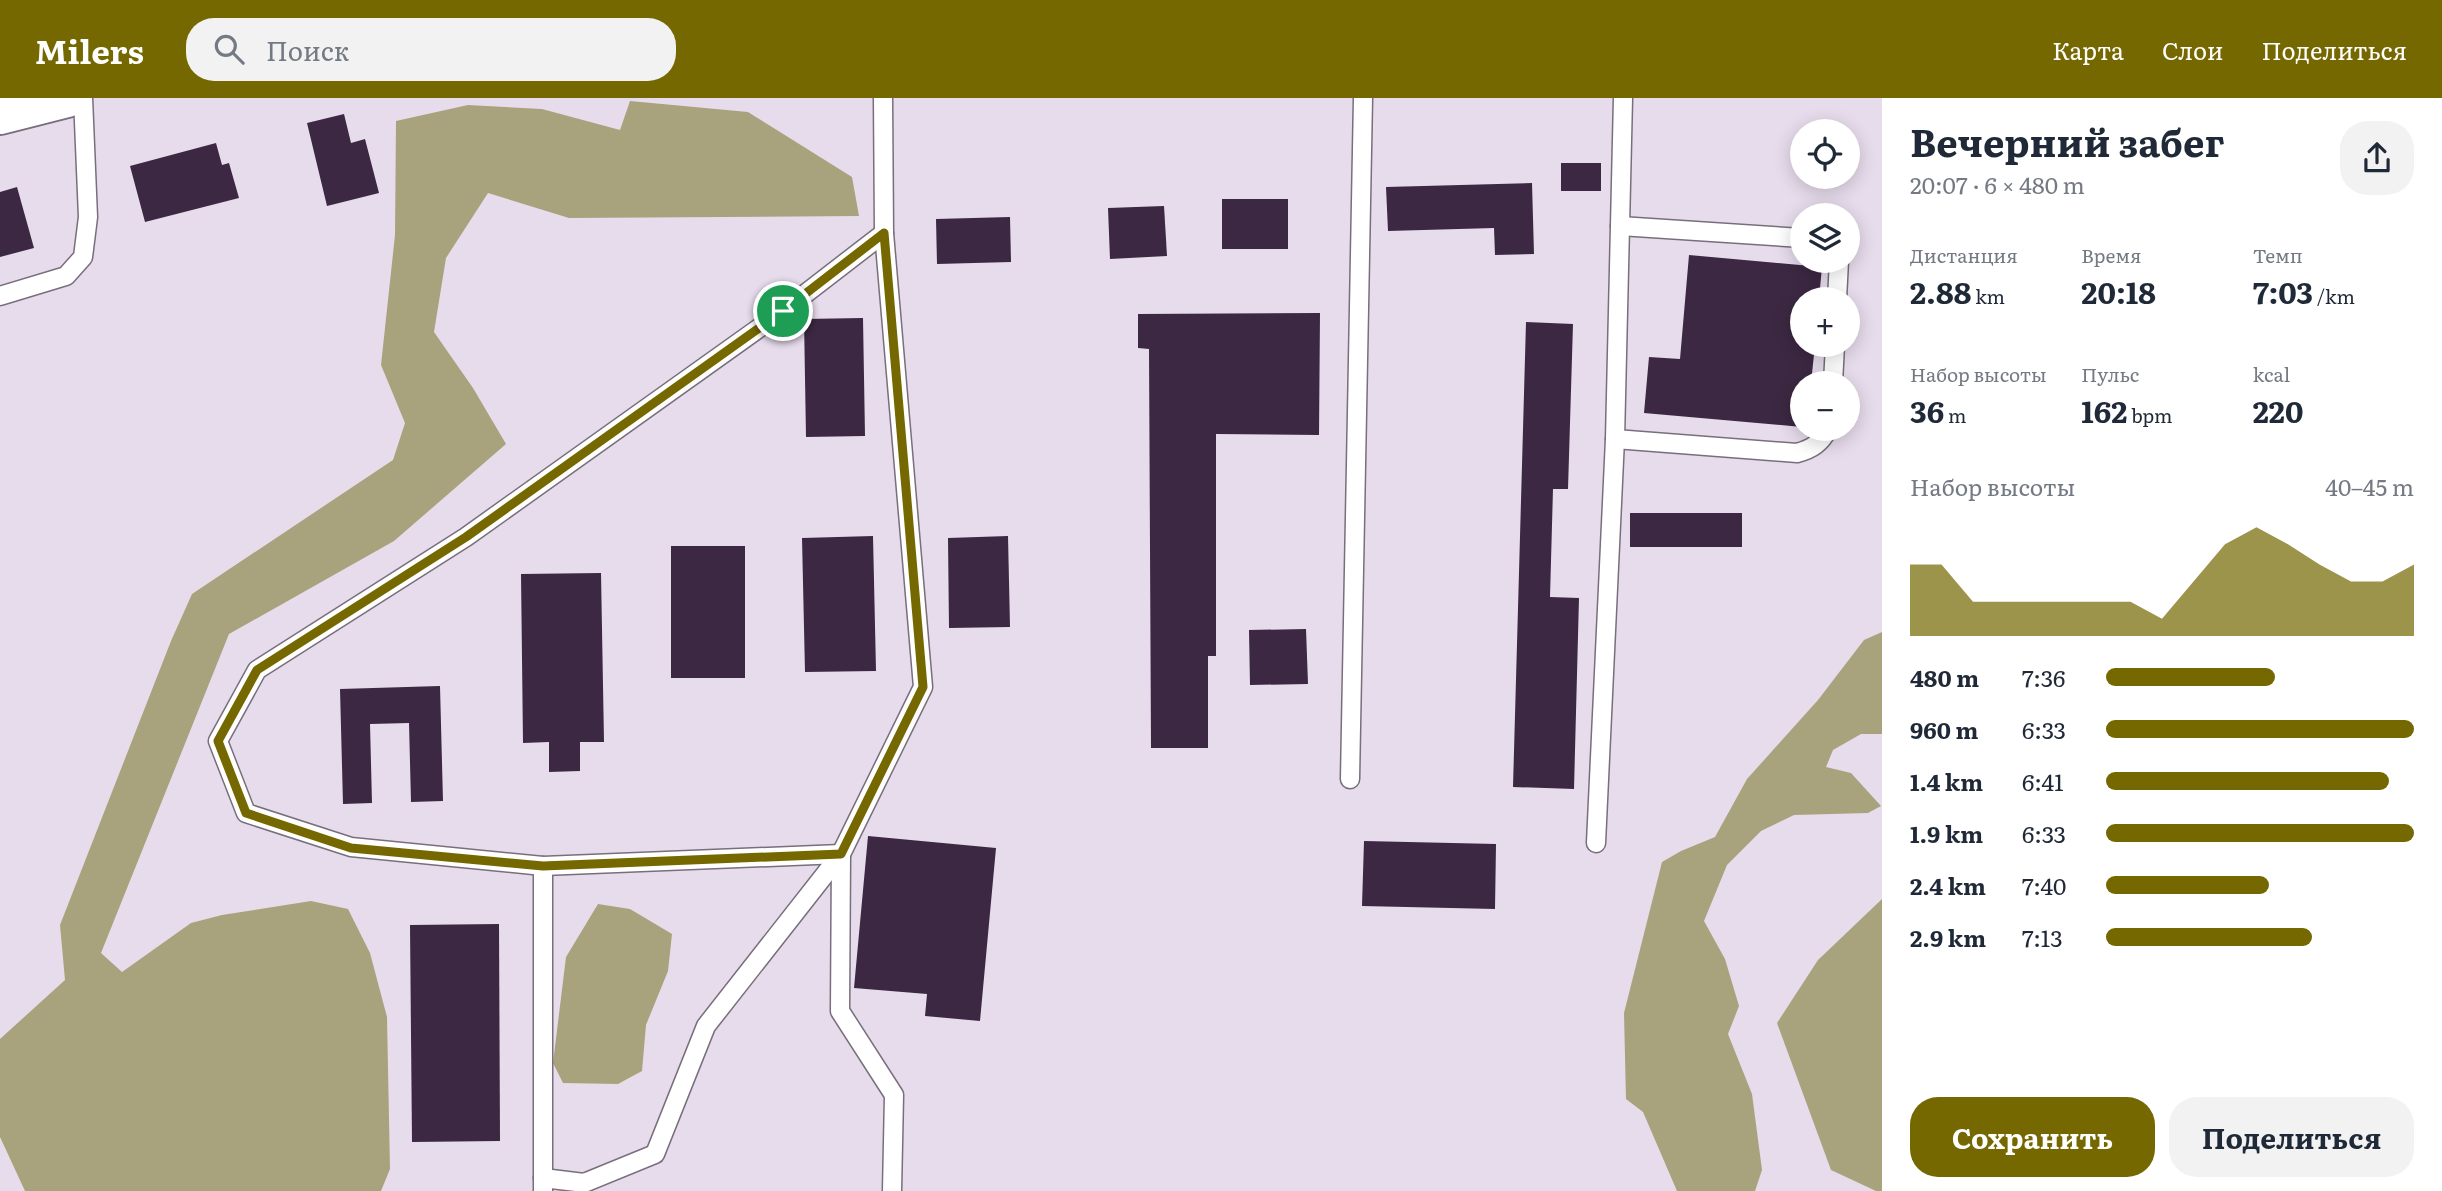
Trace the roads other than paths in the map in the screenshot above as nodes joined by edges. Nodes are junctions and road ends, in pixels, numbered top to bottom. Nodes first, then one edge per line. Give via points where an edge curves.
1 (67, 98) edge
2 (83, 98) edge
3 (883, 98) edge
4 (1363, 98) edge
5 (1623, 98) edge
6 (0, 116) edge
7 (1620, 226) junction
8 (884, 233) junction
9 (1790, 237) edge
10 (0, 296) edge
11 (1615, 439) junction
12 (1820, 441) edge
13 (1350, 779) dead end
14 (1596, 843) dead end
15 (841, 854) junction
16 (543, 866) junction
17 (543, 1185) edge
18 (892, 1191) edge

1 - 6 main road
2 - 10 lane via 88,217 83,257 66,276
3 - 8 lane
4 - 13 lane
5 - 7 lane
7 - 9 lane
7 - 11 lane
8 - 15 lane via 923,687
8 - 16 lane via 783,311 466,537 257,670 218,741 246,813 351,848
11 - 12 lane via 1797,453
11 - 14 lane
15 - 16 lane
15 - 17 lane via 706,1027 655,1154 584,1183
15 - 18 lane via 840,1011 894,1095
16 - 17 lane

